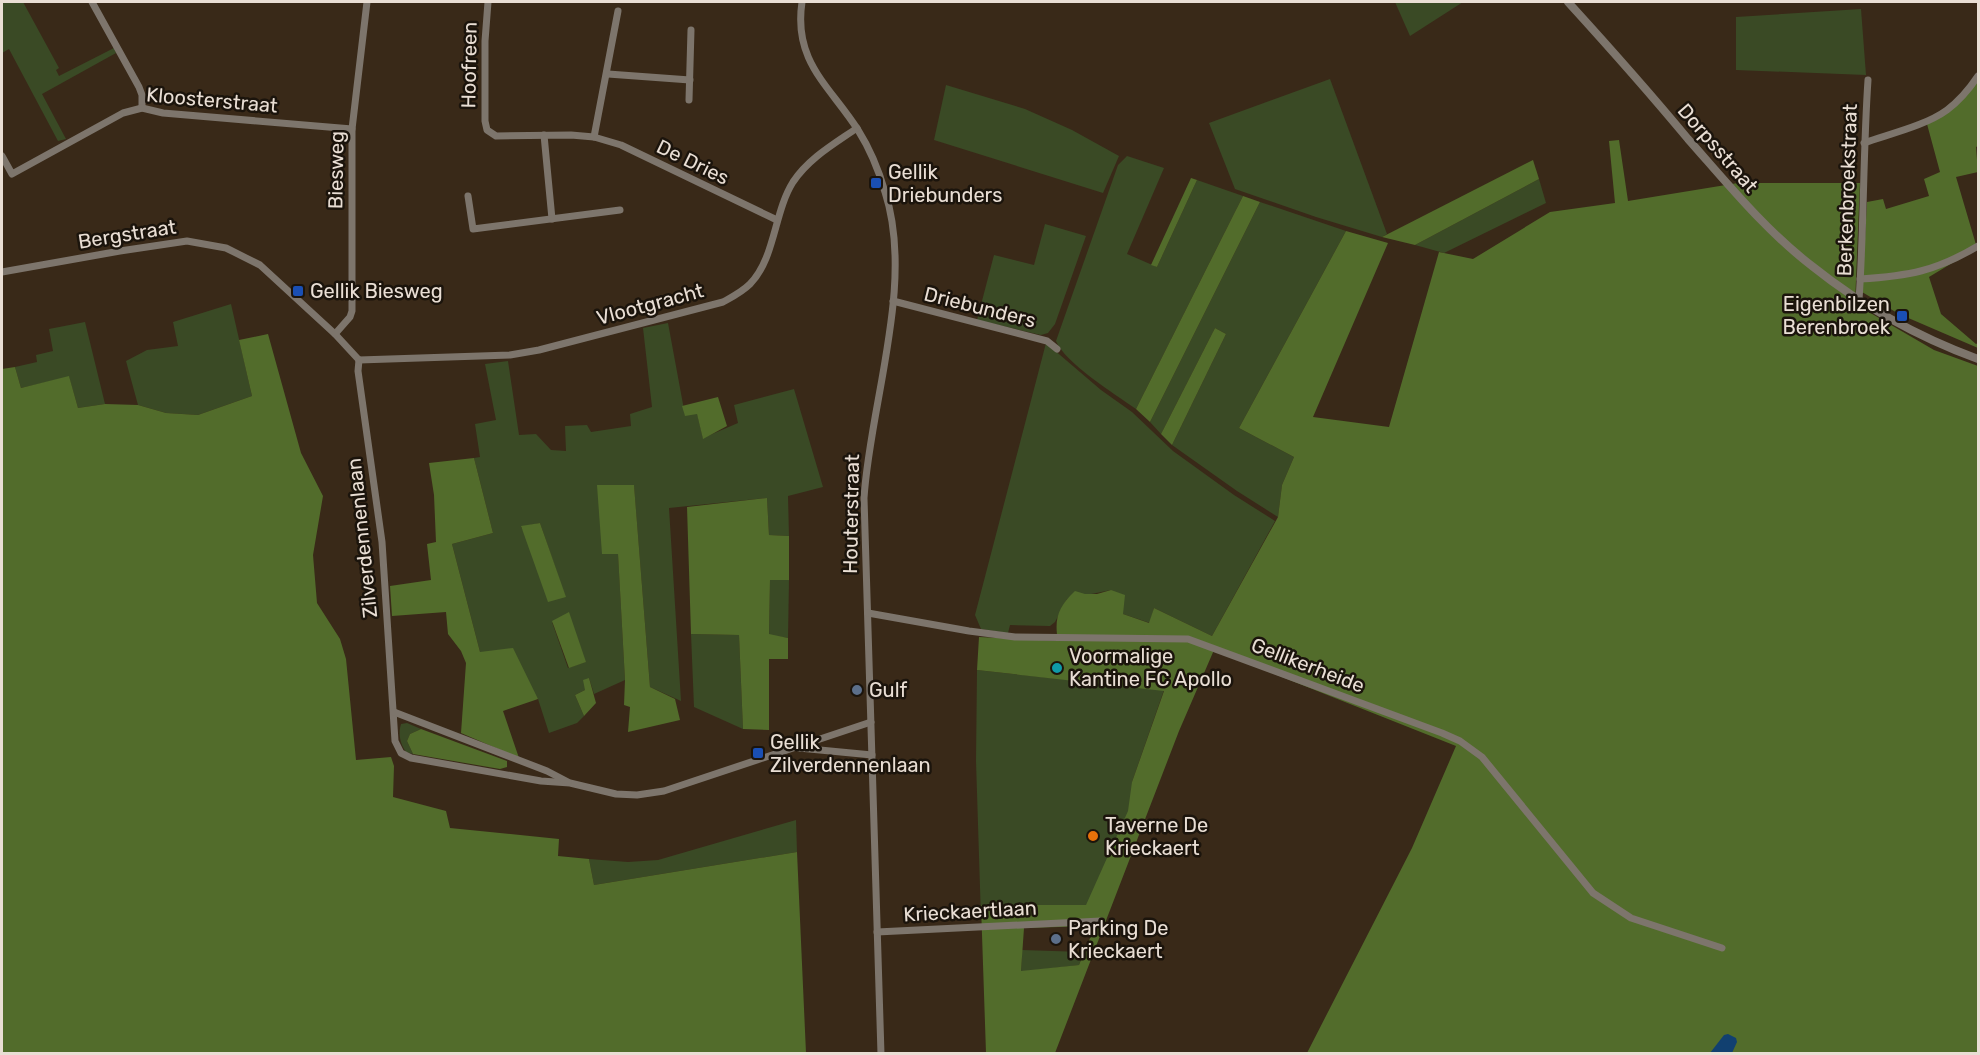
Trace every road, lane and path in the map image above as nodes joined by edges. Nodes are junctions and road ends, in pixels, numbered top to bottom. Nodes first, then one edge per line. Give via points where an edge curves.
1 (92, 2) edge
2 (367, 2) edge
3 (488, 2) edge
4 (802, 2) edge
5 (1568, 2) edge
6 (618, 11) dead end
7 (692, 30) dead end
8 (608, 74) junction
9 (1978, 76) edge
10 (690, 80) junction
11 (1868, 80) dead end
12 (689, 100) dead end
13 (142, 108) junction
14 (857, 128) junction
15 (352, 129) junction
16 (487, 130) joint
17 (544, 135) junction
18 (594, 137) junction
19 (1864, 143) junction
20 (2, 156) edge
21 (468, 196) dead end
22 (620, 210) dead end
23 (552, 219) junction
24 (777, 220) junction
25 (1978, 246) edge
26 (2, 272) edge
27 (1860, 279) junction
28 (1859, 300) junction
29 (893, 301) junction
30 (334, 334) junction
31 (1057, 349) dead end
32 (1978, 359) edge
33 (359, 360) junction
34 (868, 614) junction
35 (394, 712) junction
36 (871, 722) junction
37 (797, 748) junction
38 (872, 754) junction
39 (570, 783) junction
40 (1101, 921) dead end
41 (877, 932) junction
42 (1722, 948) dead end
43 (881, 1053) edge

1 - 13 street via 139,87
2 - 15 street, Biesweg
3 - 16 street, Hoofreen
4 - 14 street, Houterstraat via 801,28 808,57
5 - 28 street, Dorpsstraat via 1748,208 1811,266
6 - 8 street
7 - 10 street
8 - 10 street
8 - 18 street
9 - 19 street via 1948,110
10 - 12 street
11 - 19 street, Berkenbroekstraat
13 - 15 street, Kloosterstraat
13 - 20 street, Kloosterstraat via 123,113 12,174
14 - 24 street, Vlootgracht via 808,164 794,180
14 - 29 street, Houterstraat via 886,194 894,232
15 - 30 street, Biesweg via 352,311
16 - 17 street, De Dries via 496,136
17 - 18 street, De Dries
17 - 23 street
18 - 24 street, De Dries via 621,145
19 - 27 street, Berkenbroekstraat
21 - 23 street via 473,230
22 - 23 street
24 - 33 street, Vlootgracht via 757,276 723,302 510,355
25 - 27 street via 1927,271
26 - 30 street, Bergstraat via 187,241 226,248 260,265
27 - 28 street, Berkenbroekstraat
28 - 32 street, Dorpsstraat via 1943,346
29 - 31 street, Driebunders via 1047,341
29 - 34 street, Houterstraat via 864,498
30 - 33 street, Bergstraat
33 - 35 street, Zilverdennenlaan via 382,542
34 - 36 street, Houterstraat
34 - 42 street, Gellikerheide via 1015,637 1188,639 1442,733 1482,757 1593,893 1631,918
35 - 39 street, Zilverdennenlaan
35 - 39 street, Zilverdennenlaan via 395,741 401,753 411,758
36 - 37 street, Zilverdennenlaan
36 - 38 street, Houterstraat
37 - 38 street, Zilverdennenlaan
37 - 39 street, Zilverdennenlaan via 664,791 616,794
38 - 41 street, Houterstraat
40 - 41 street, Krieckaertlaan
41 - 43 street, Houterstraat

